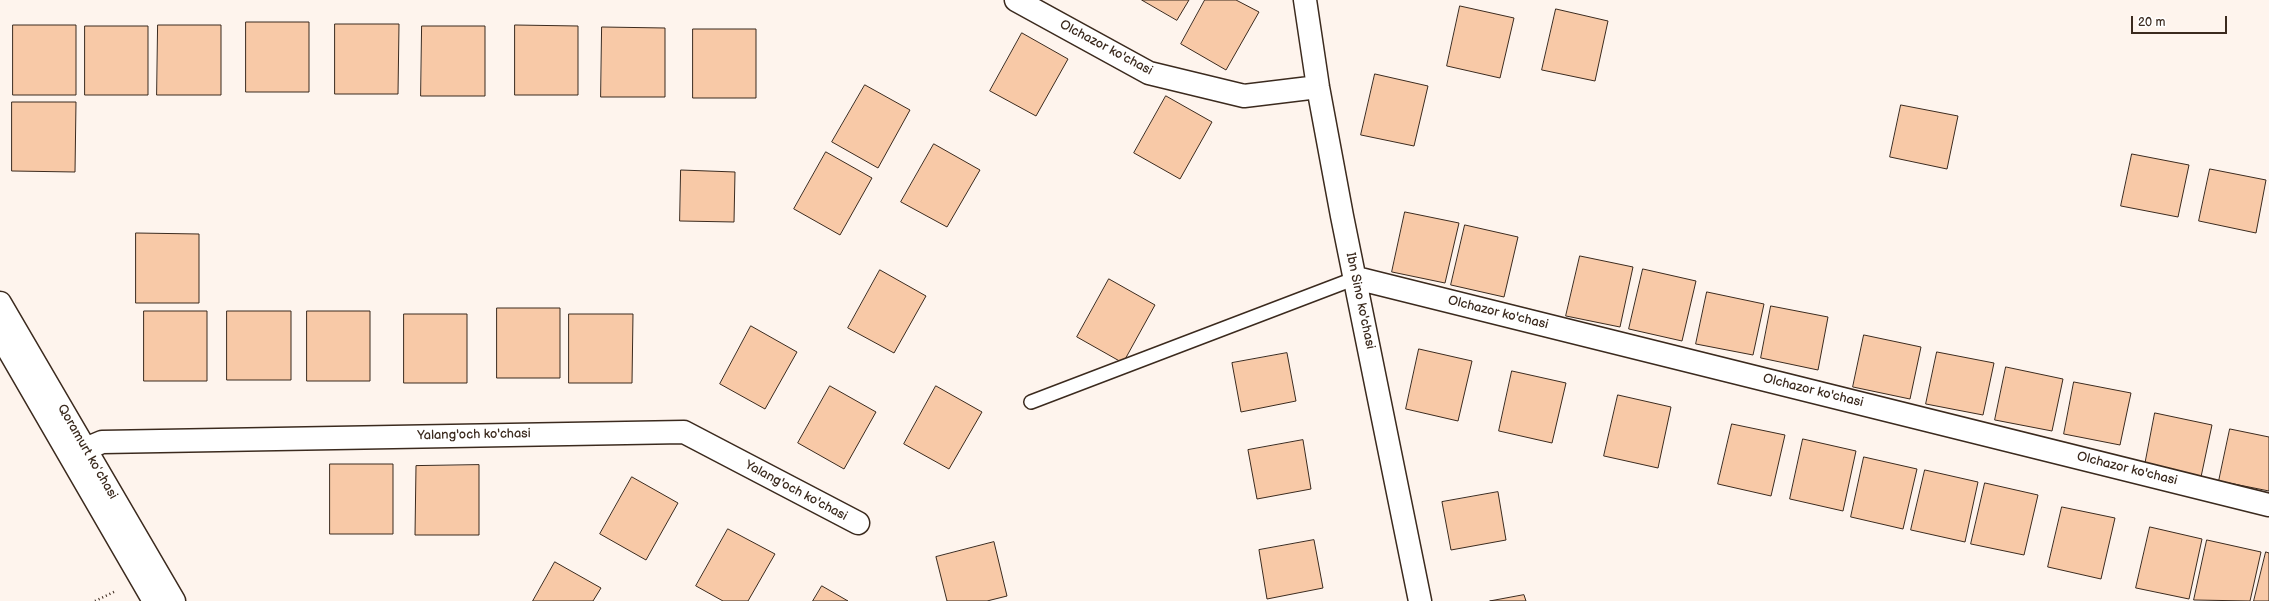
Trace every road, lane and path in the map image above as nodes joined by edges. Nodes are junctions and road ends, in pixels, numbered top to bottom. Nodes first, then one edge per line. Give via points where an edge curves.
1 (1016, 0) edge
2 (1305, 0) edge
3 (1318, 87) junction
4 (1356, 278) junction
5 (0, 303) edge
6 (0, 334) edge
7 (1031, 402) dead end
8 (79, 452) junction
9 (2269, 505) edge
10 (858, 523) dead end
11 (154, 601) edge
12 (174, 601) edge
13 (1420, 601) edge

1 - 3 street, Olchazor ko'chasi via 1149,73 1244,96
2 - 3 street, Ibn Sino ko'chasi
3 - 4 street, Ibn Sino ko'chasi
4 - 7 lane
4 - 9 street, Olchazor ko'chasi
4 - 13 street, Ibn Sino ko'chasi
5 - 8 street, Qoramurt koʻchasi
6 - 8 street, Qoramurt koʻchasi
8 - 10 street, Yalang'och ko'chasi via 102,442 684,432
8 - 11 street, Qoramurt koʻchasi
8 - 12 street, Qoramurt koʻchasi

